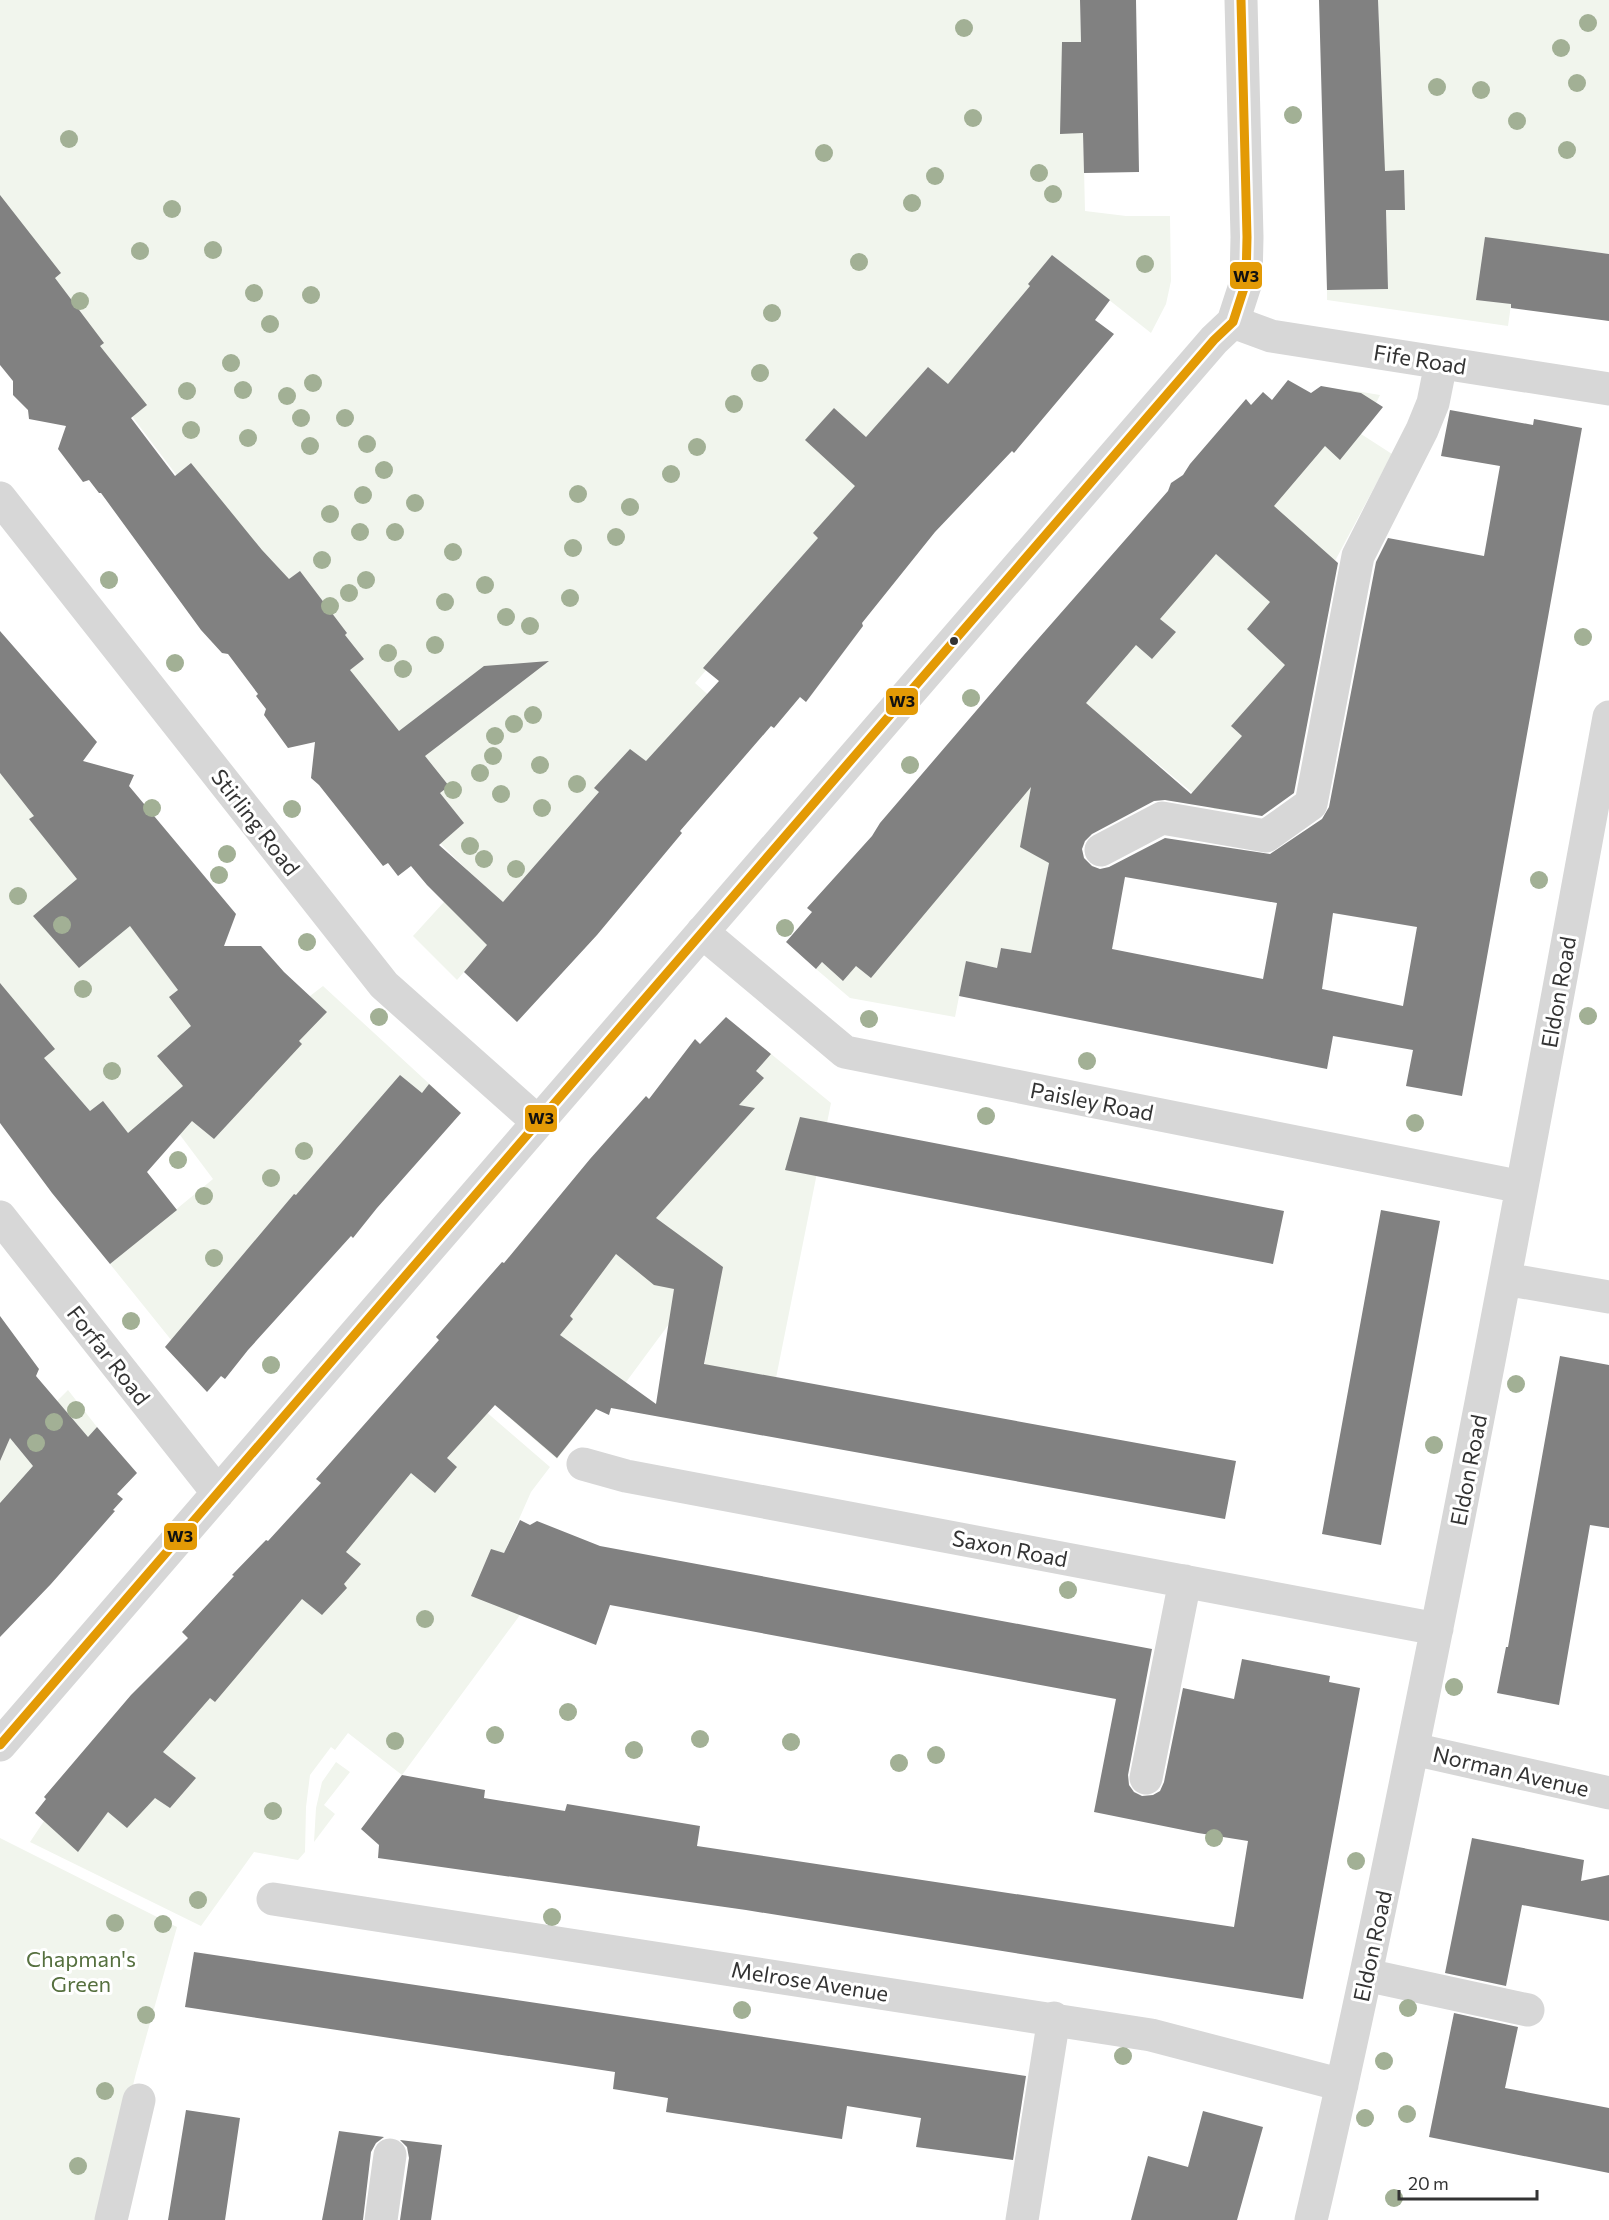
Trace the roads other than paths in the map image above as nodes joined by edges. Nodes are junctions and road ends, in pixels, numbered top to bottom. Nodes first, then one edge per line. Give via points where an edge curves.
1 (1241, 0) edge
2 (1233, 322) junction
3 (1441, 363) junction
4 (1609, 389) edge
5 (0, 498) edge
6 (1609, 717) edge
7 (1101, 850) dead end
8 (702, 933) junction
9 (538, 1122) junction
10 (1522, 1187) junction
11 (0, 1217) edge
12 (1505, 1279) junction
13 (1609, 1297) edge
14 (583, 1464) dead end
15 (218, 1493) junction
16 (1185, 1581) junction
17 (1437, 1629) junction
18 (0, 1745) edge
19 (1413, 1749) junction
20 (1146, 1778) dead end
21 (1609, 1793) edge
22 (273, 1899) dead end
23 (1366, 1975) junction
24 (1528, 2010) dead end
25 (1054, 2018) junction
26 (1342, 2085) junction
27 (139, 2100) dead end
28 (390, 2155) dead end
29 (1314, 2219) edge
30 (111, 2220) edge
31 (381, 2220) edge
32 (1022, 2220) edge

1 - 2 street via 1246,282
2 - 3 street, Fife Road via 1271,336
2 - 8 street
3 - 4 street, Fife Road
3 - 7 street via 1433,403 1422,429 1358,556 1311,804 1266,836 1162,818
5 - 9 street, Stirling Road via 384,985
6 - 10 street, Eldon Road
8 - 9 street
8 - 10 street, Paisley Road via 845,1052
9 - 15 street
10 - 12 street, Eldon Road
11 - 15 street, Forfar Road
12 - 13 street
12 - 17 street, Eldon Road
14 - 16 street, Saxon Road via 626,1476
15 - 18 street
16 - 17 street, Saxon Road
16 - 20 street
17 - 19 street, Eldon Road
19 - 21 street, Norman Avenue
19 - 23 street, Eldon Road
22 - 25 street, Melrose Avenue
23 - 24 street
23 - 26 street, Eldon Road
25 - 26 street, Melrose Avenue via 1151,2035
25 - 32 street
26 - 29 street, Eldon Road
27 - 30 street
28 - 31 street

